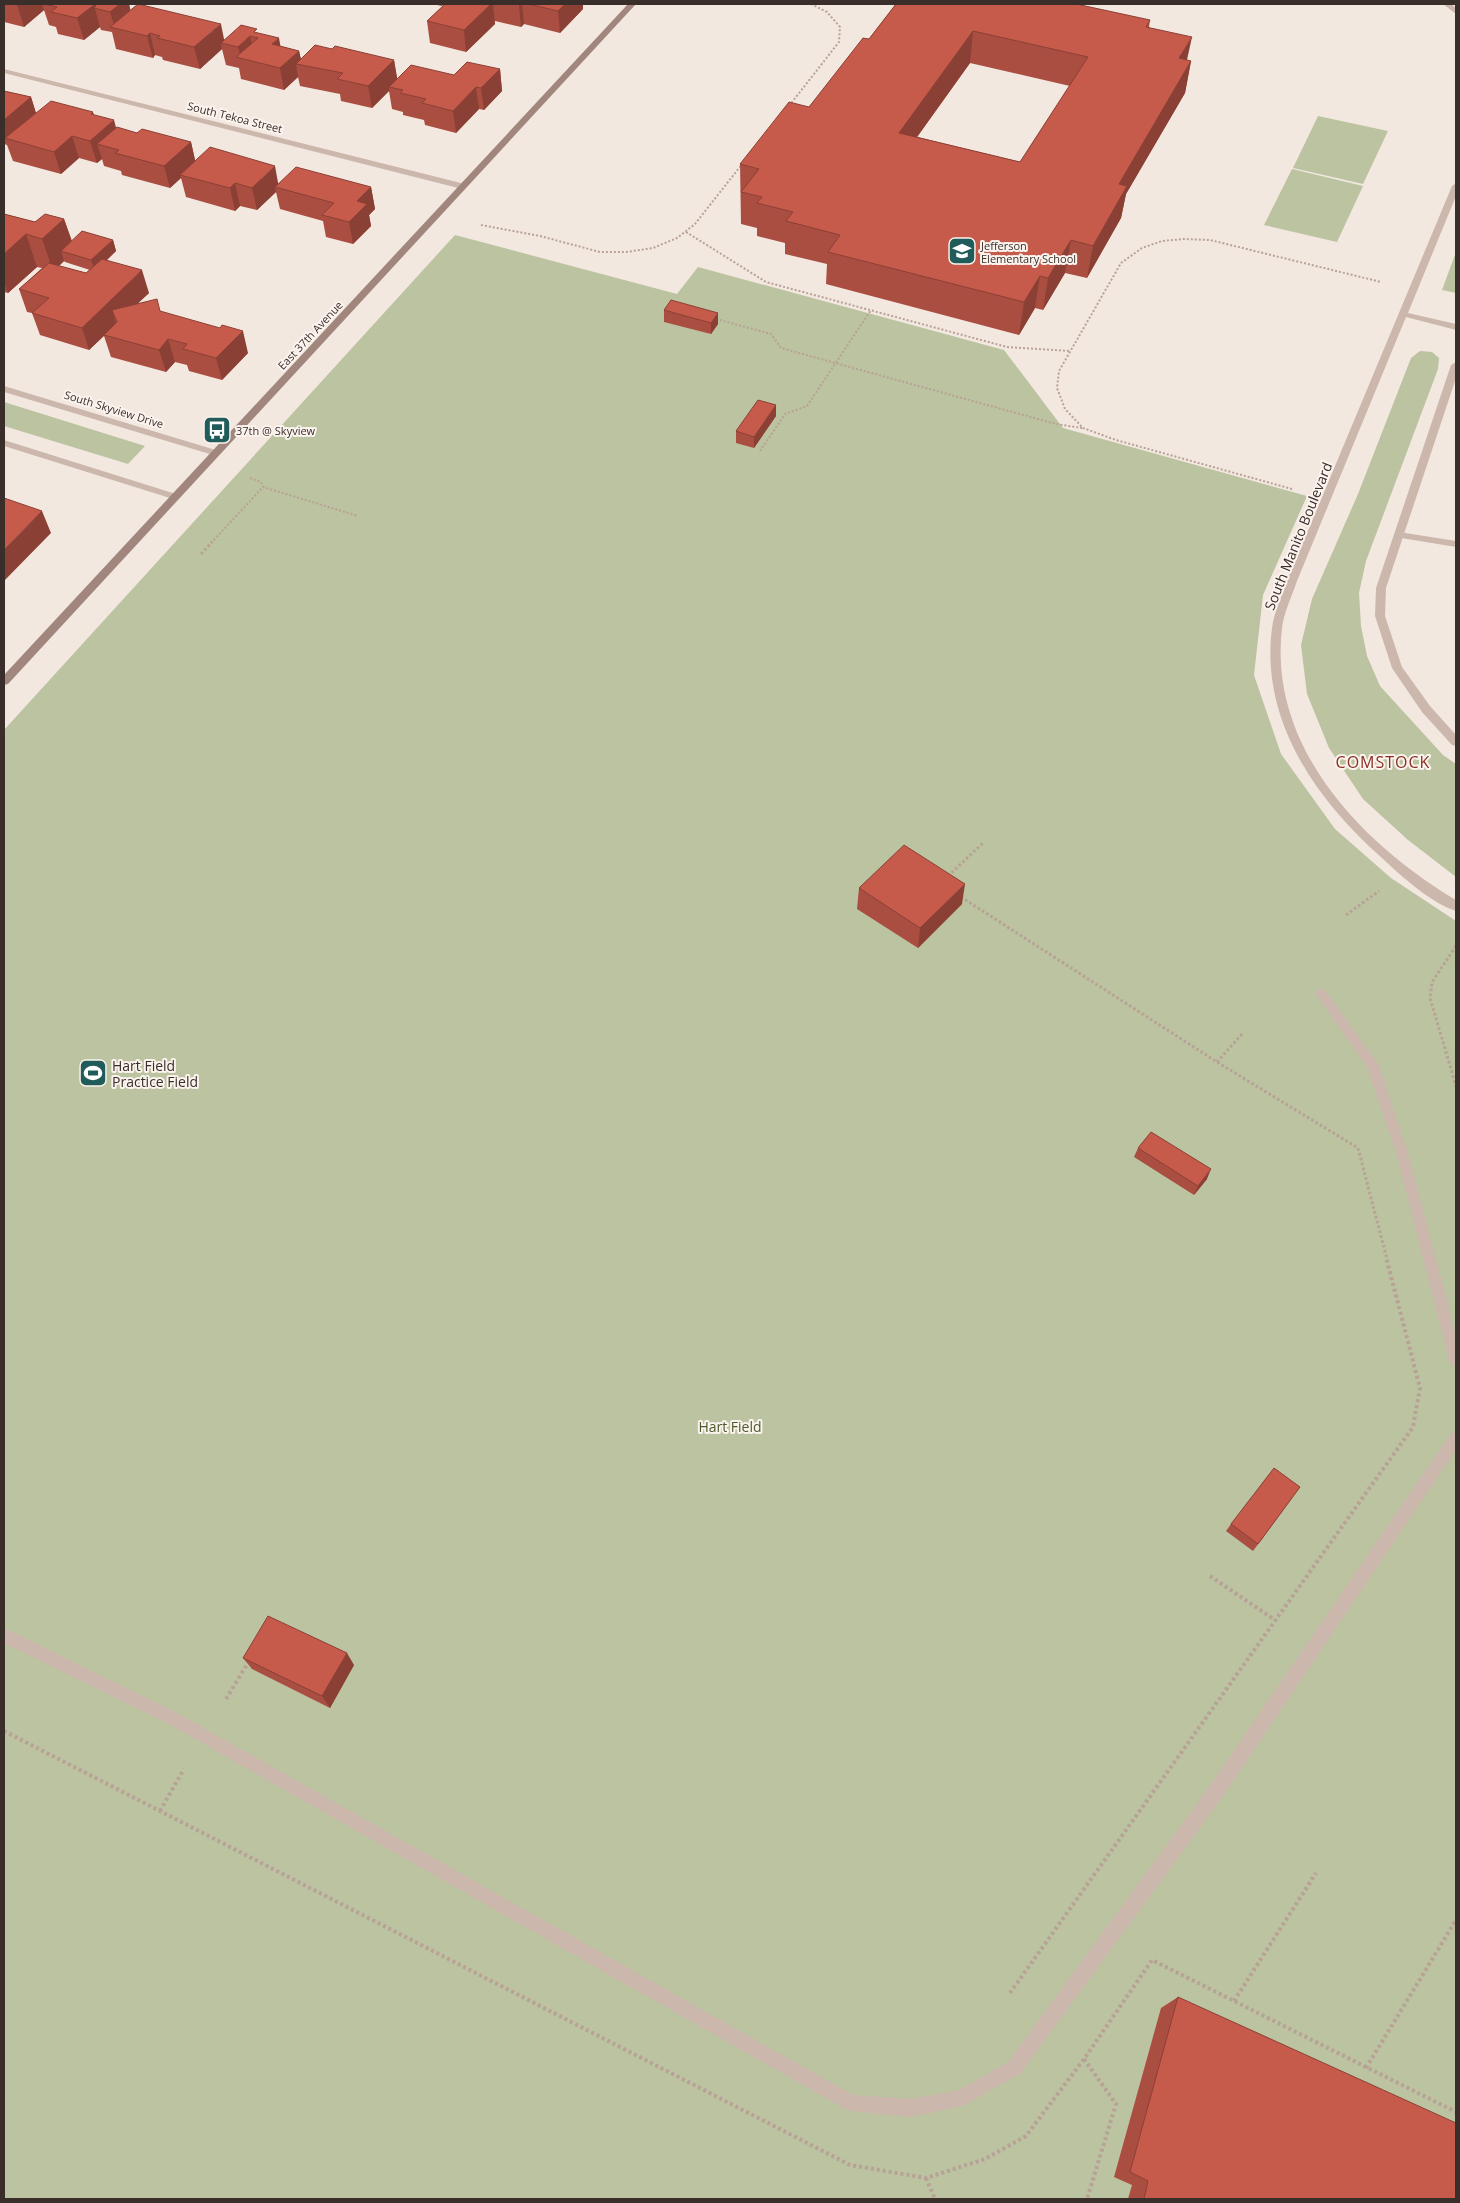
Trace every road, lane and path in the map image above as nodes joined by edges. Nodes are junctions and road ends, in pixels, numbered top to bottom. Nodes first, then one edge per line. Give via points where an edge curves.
1 (632, 4) edge
2 (811, 4) edge
3 (1447, 4) edge
4 (1456, 12) edge
5 (4, 70) edge
6 (785, 110) edge
7 (743, 163) edge
8 (462, 186) junction
9 (1456, 186) edge
10 (480, 224) dead end
11 (686, 232) junction
12 (1381, 282) dead end
13 (871, 310) junction
14 (1403, 314) junction
15 (708, 317) edge
16 (1456, 327) edge
17 (1070, 351) junction
18 (834, 364) junction
19 (1456, 365) edge
20 (4, 389) edge
21 (1083, 428) junction
22 (4, 443) edge
23 (760, 452) dead end
24 (216, 453) junction
25 (250, 478) dead end
26 (263, 487) junction
27 (1292, 489) dead end
28 (176, 497) junction
29 (358, 516) dead end
30 (1400, 535) junction
31 (1456, 544) edge
32 (201, 554) dead end
33 (4, 681) edge
34 (1456, 742) edge
35 (984, 842) dead end
36 (948, 876) edge
37 (1382, 889) dead end
38 (957, 894) edge
39 (1456, 906) edge
40 (1346, 915) dead end
41 (1456, 946) edge
42 (1321, 993) dead end
43 (1243, 1033) dead end
44 (1218, 1062) junction
45 (1456, 1086) edge
46 (1456, 1360) edge
47 (1456, 1438) edge
48 (1210, 1576) dead end
49 (1275, 1620) junction
50 (4, 1635) edge
51 (249, 1660) edge
52 (226, 1699) dead end
53 (184, 1769) dead end
54 (160, 1811) dead end
55 (1316, 1873) dead end
56 (1456, 1920) edge
57 (1010, 1993) dead end
58 (1234, 2001) dead end
59 (1084, 2059) dead end
60 (1366, 2068) dead end
61 (926, 2178) dead end
62 (935, 2199) edge
63 (1087, 2199) edge

1 - 8 street, East 37th Avenue
2 - 6 path via 827,12 840,26 839,42
3 - 4 street
5 - 8 street, South Tekoa Street
7 - 11 path
8 - 24 street, East 37th Avenue
9 - 14 street, South Manito Boulevard
10 - 11 path via 589,250 613,252 641,250 668,242
11 - 13 path via 766,282
12 - 17 path via 1210,240 1182,237 1155,241 1135,250 1121,263
13 - 17 path via 1007,347
13 - 18 path
14 - 16 street
14 - 39 street, South Manito Boulevard via 1292,581 1277,628 1278,681 1287,721 1307,766 1346,815 1384,855 1433,893
15 - 18 path via 771,334 781,348
17 - 21 path via 1059,371 1057,388 1065,409
18 - 21 path via 1056,424
18 - 23 path via 806,406 785,414
19 - 30 street
20 - 24 street, South Skyview Drive
21 - 27 path
22 - 28 street
24 - 28 street, East 37th Avenue
25 - 26 path via 261,482
26 - 29 path
26 - 32 path
28 - 33 street, East 37th Avenue
30 - 31 street
30 - 34 street via 1381,588 1380,616 1397,668 1426,709
35 - 36 path
37 - 40 path
38 - 44 path
41 - 45 path via 1432,982 1430,998
42 - 46 street via 1373,1065 1402,1154
43 - 44 path
44 - 49 path via 1358,1148 1420,1388 1413,1427
47 - 50 street via 1215,1793 1014,2068 962,2098 911,2108 851,2103 172,1718
48 - 49 path
49 - 57 path
51 - 52 path
53 - 54 path
55 - 58 path
56 - 60 path
59 - 63 path via 1116,2104
61 - 62 path

